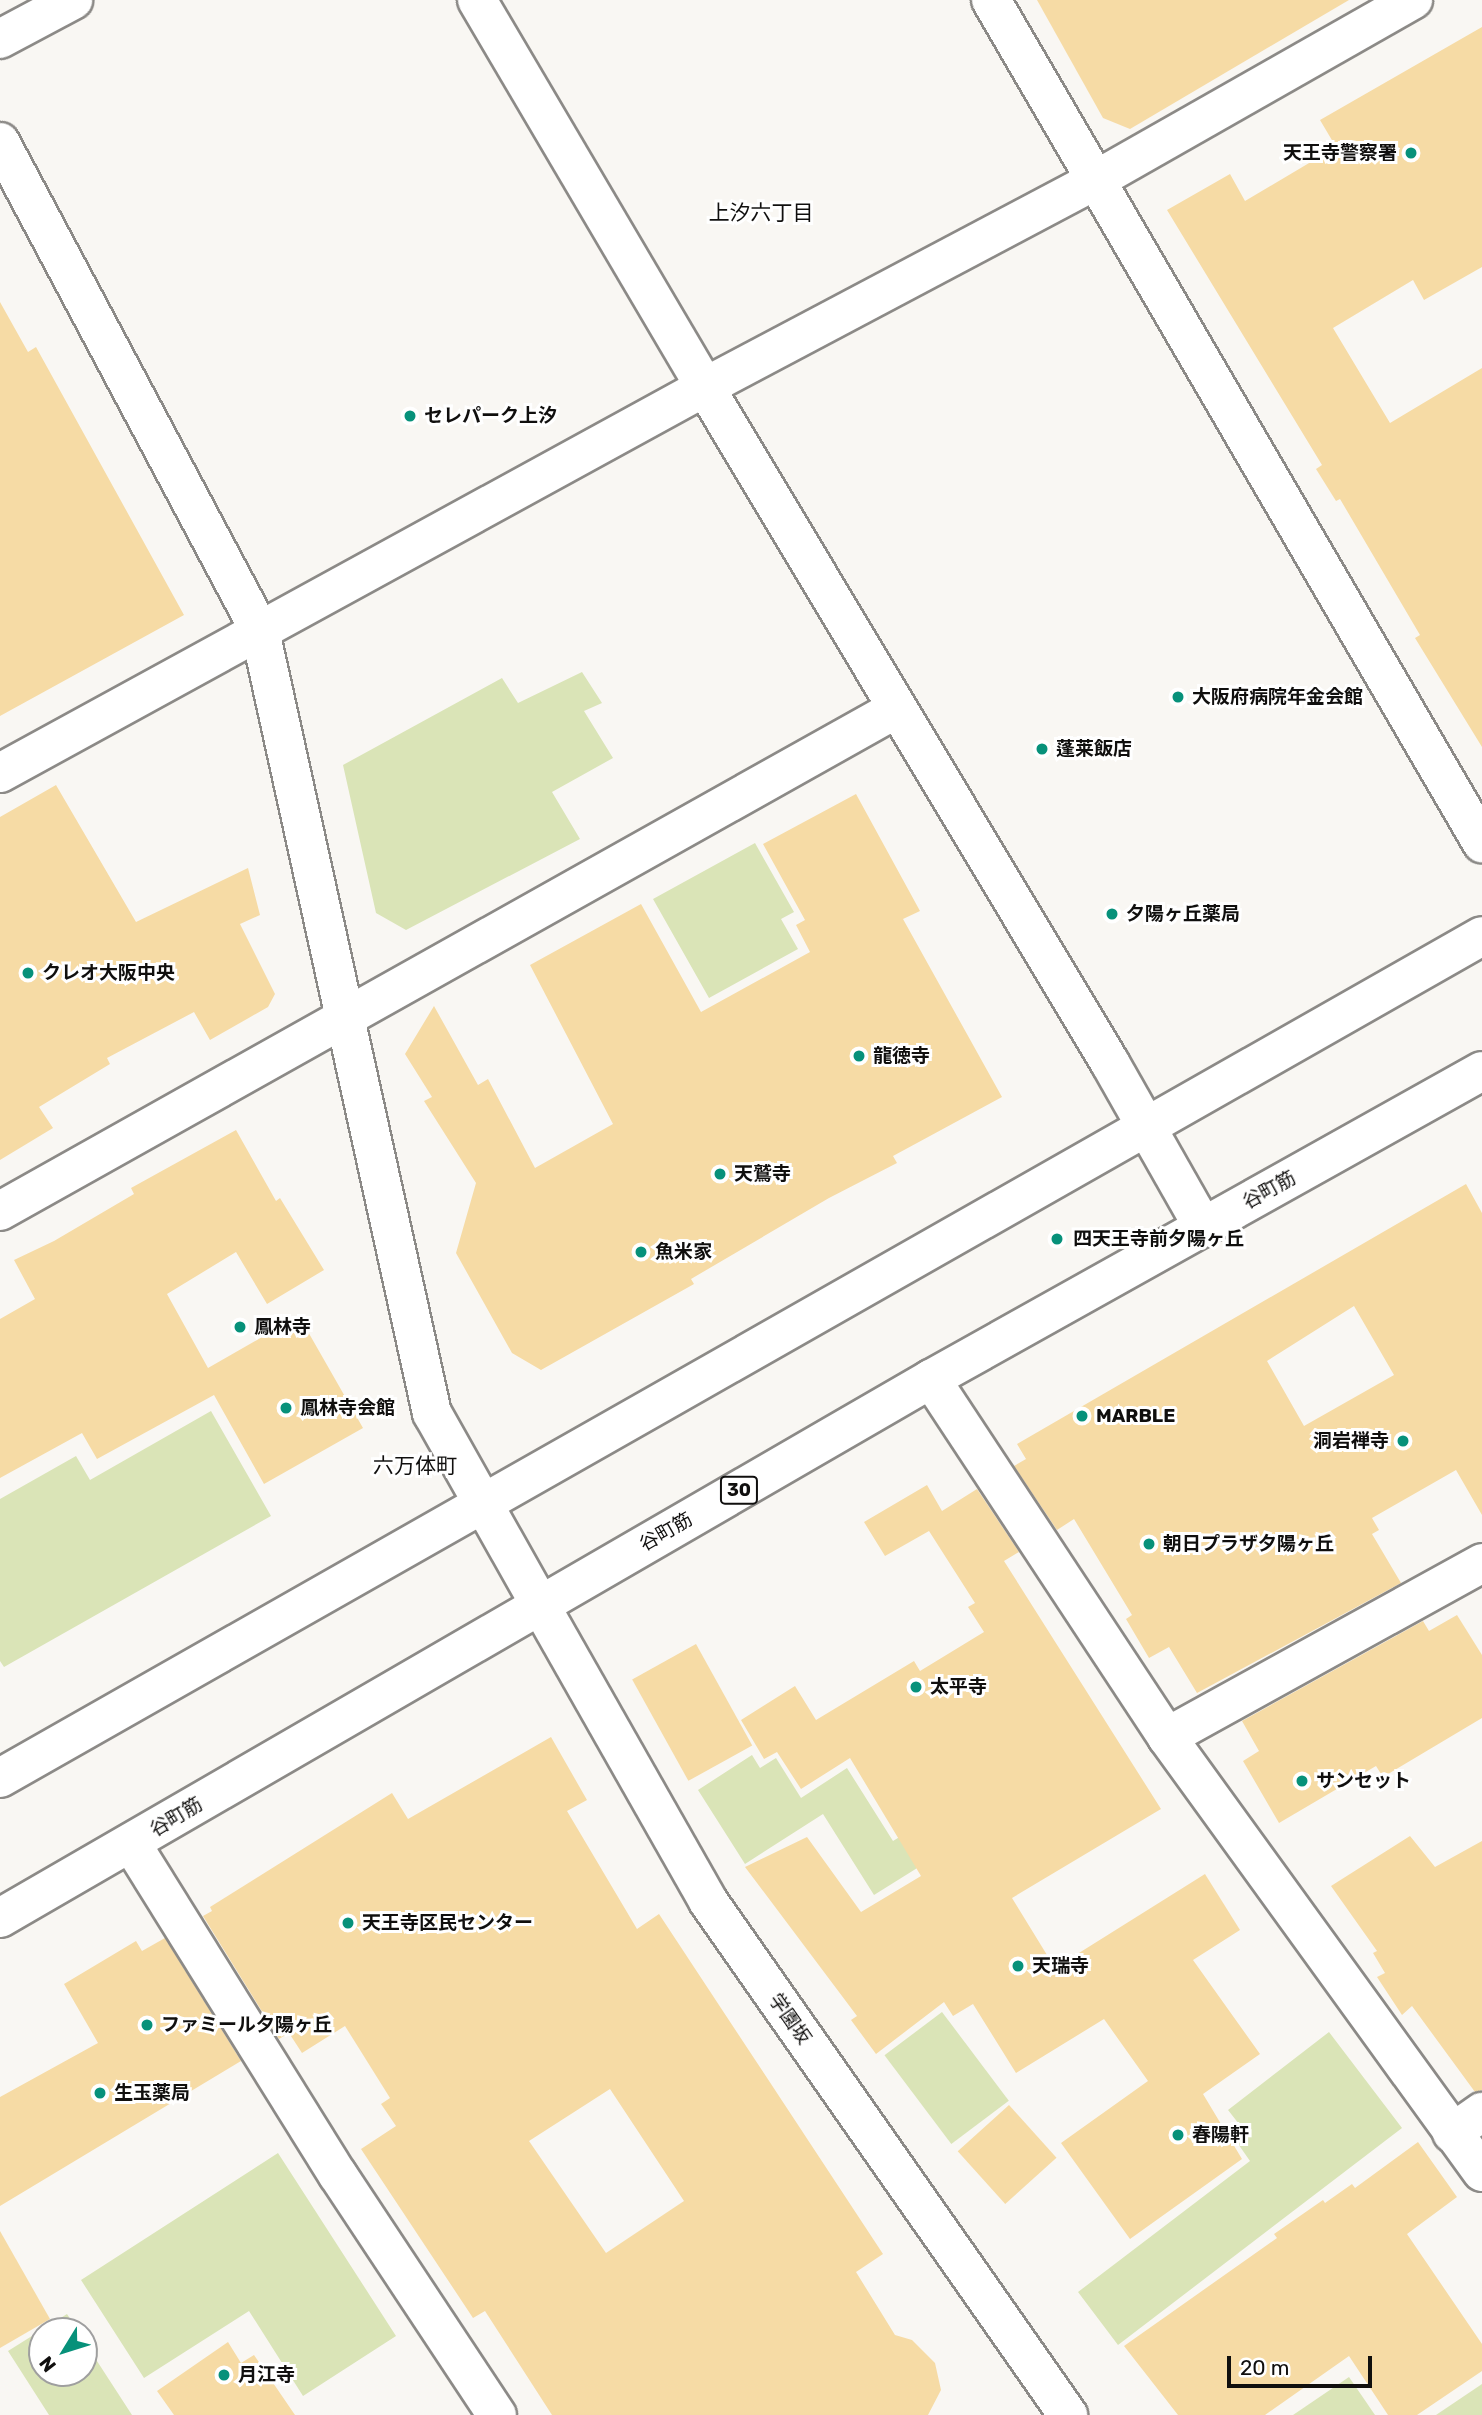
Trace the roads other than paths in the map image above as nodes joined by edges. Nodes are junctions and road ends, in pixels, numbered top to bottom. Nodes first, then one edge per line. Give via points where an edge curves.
1 (74, 0) edge
2 (477, 0) edge
3 (991, 0) edge
4 (1413, 0) edge
5 (0, 39) edge
6 (0, 142) edge
7 (1094, 181) junction
8 (705, 387) junction
9 (260, 631) junction
10 (896, 709) junction
11 (0, 774) edge
12 (1482, 843) edge
13 (1482, 936) edge
14 (344, 1015) junction
15 (1482, 1070) edge
16 (1146, 1128) junction
17 (0, 1211) edge
18 (1203, 1227) junction
19 (931, 1379) junction
20 (485, 1507) junction
21 (1482, 1563) edge
22 (540, 1605) junction
23 (1167, 1737) junction
24 (3, 1771) edge
25 (131, 1843) junction
26 (0, 1918) edge
27 (1467, 2123) edge
28 (1482, 2172) edge
29 (497, 2415) edge
30 (1068, 2415) edge

1 - 5 street
2 - 8 street
3 - 7 street
4 - 7 street
6 - 9 street, 学園坂
7 - 8 street
7 - 12 street
8 - 9 street
8 - 10 street
9 - 11 street
9 - 14 street, 学園坂
10 - 14 street
10 - 16 street
13 - 16 street
14 - 17 street
14 - 20 street, 学園坂 via 432,1413
15 - 18 street, 谷町筋 / 30
16 - 18 street
16 - 20 street
18 - 19 street, 谷町筋 / 30
19 - 22 street, 谷町筋 / 30
19 - 23 street
20 - 22 street, 学園坂
20 - 24 street
21 - 23 street
22 - 25 street, 谷町筋 / 30
22 - 30 street, 学園坂 via 708,1901
23 - 27 street
25 - 26 street, 谷町筋 / 30
25 - 29 street via 338,2175
27 - 28 street

